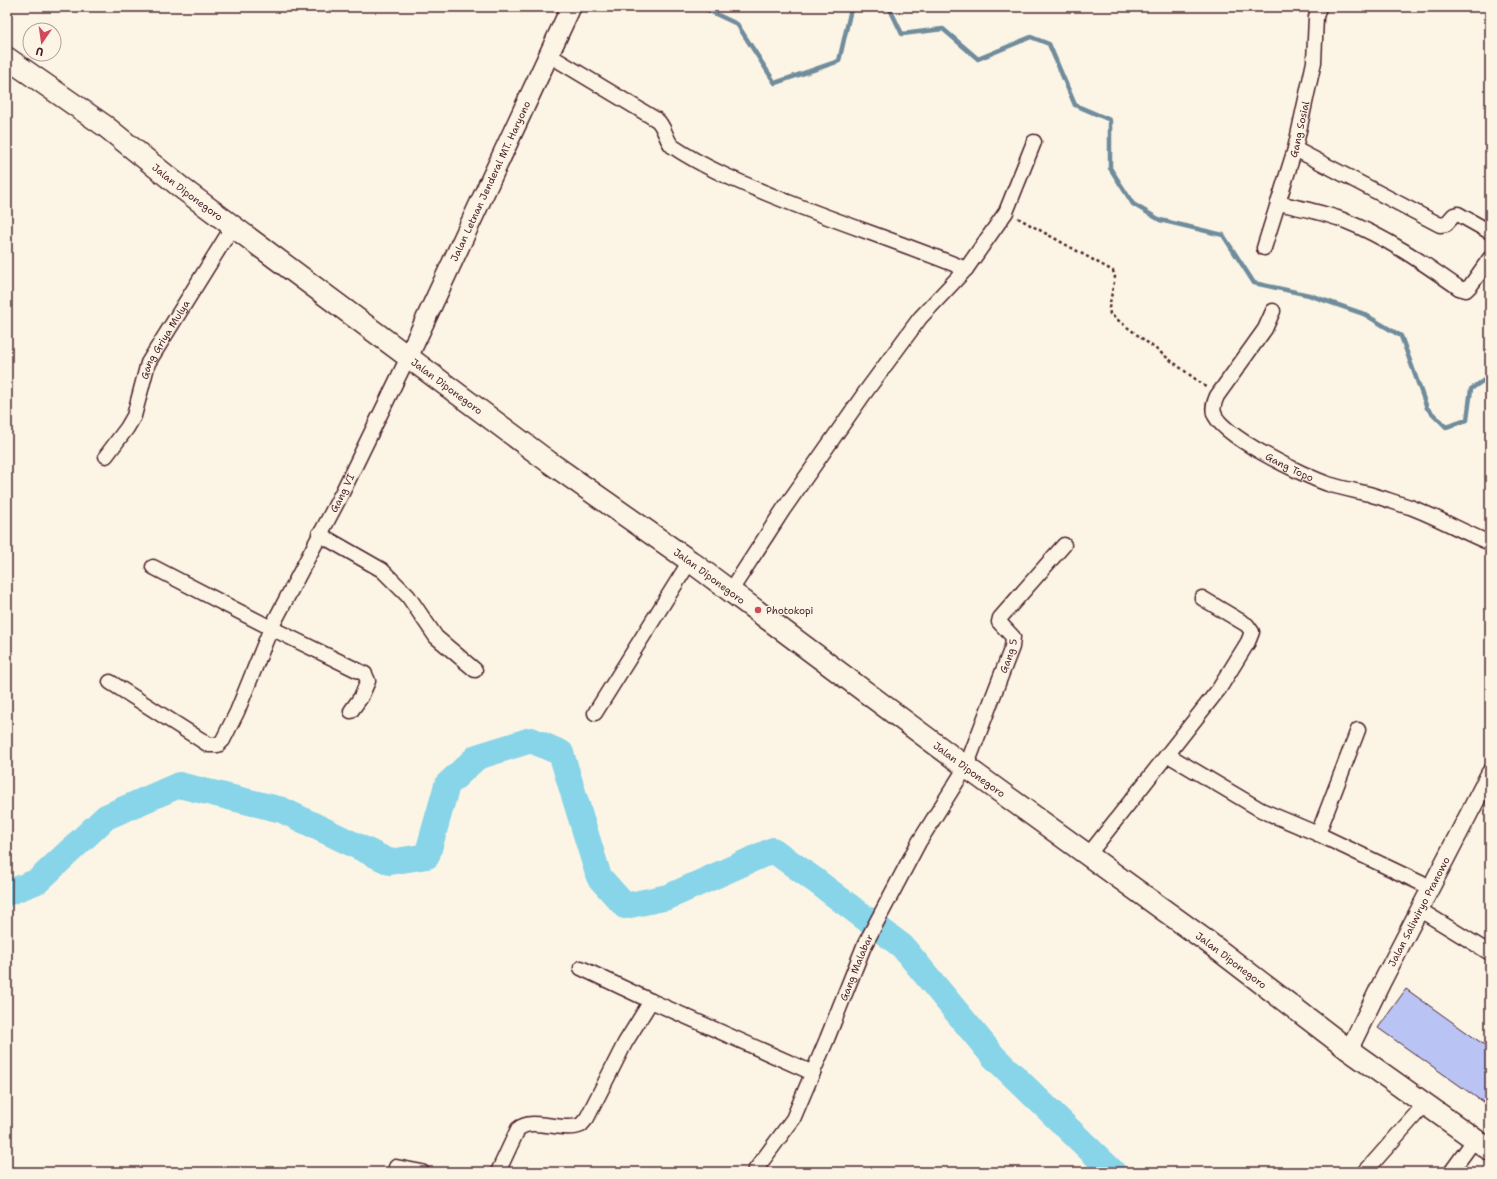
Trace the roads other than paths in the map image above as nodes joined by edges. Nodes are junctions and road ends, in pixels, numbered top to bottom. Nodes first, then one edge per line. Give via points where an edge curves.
1 (571, 7) edge
2 (1319, 7) edge
3 (549, 55) junction
4 (7, 58) edge
5 (1034, 142) dead end
6 (1295, 150) junction
7 (1278, 204) junction
8 (233, 226) junction
9 (1490, 232) edge
10 (1264, 248) dead end
11 (1490, 258) edge
12 (966, 269) junction
13 (1274, 311) dead end
14 (409, 355) junction
15 (106, 456) dead end
16 (319, 534) junction
17 (1490, 543) edge
18 (1064, 544) dead end
19 (690, 562) junction
20 (153, 567) dead end
21 (730, 592) junction
22 (1202, 598) dead end
23 (271, 628) junction
24 (475, 670) dead end
25 (110, 682) dead end
26 (351, 711) dead end
27 (595, 713) dead end
28 (1358, 730) dead end
29 (1168, 755) junction
30 (966, 767) junction
31 (1488, 780) edge
32 (1318, 834) junction
33 (1089, 854) junction
34 (1431, 888) junction
35 (1420, 910) junction
36 (1490, 952) edge
37 (581, 968) dead end
38 (651, 1001) junction
39 (1349, 1050) junction
40 (813, 1073) junction
41 (1425, 1104) junction
42 (1482, 1144) edge
43 (396, 1167) dead end
44 (422, 1172) edge
45 (498, 1172) edge
46 (754, 1172) edge
47 (1365, 1172) edge
48 (1451, 1172) edge

1 - 3 main road, Jalan Letnan Jenderal MT. Haryono
2 - 6 street, Gang Sosial via 1316,17 1314,62
3 - 12 street via 657,120 662,124 667,140 672,146 733,180
3 - 14 main road, Jalan Letnan Jenderal MT. Haryono
4 - 8 main road, Jalan Diponegoro via 105,126
5 - 12 street via 1006,212
6 - 7 street, Gang Sosial
6 - 9 street via 1440,224 1446,224 1458,214
7 - 10 street, Gang Sosial
7 - 11 street via 1319,212 1380,236 1463,290 1471,285
8 - 14 main road, Jalan Diponegoro
8 - 15 street, Gang Griya Mulya via 148,364 134,416
12 - 21 street via 920,318 864,394 783,510
13 - 17 street, Gang Topo via 1265,329 1217,396 1213,408 1217,419 1264,454 1328,484 1412,508
14 - 16 street, Gang VI via 342,493
14 - 19 main road, Jalan Diponegoro via 549,462
16 - 23 street, Gang VI
16 - 24 street via 382,570 408,596 436,637
18 - 30 street, Gang 5 via 1000,618 999,622 1013,637 1012,647
19 - 21 main road, Jalan Diponegoro
19 - 27 street
20 - 23 street
21 - 30 main road, Jalan Diponegoro
22 - 29 street via 1247,625 1252,632 1220,690
23 - 25 street, Gang VI via 237,712 218,745 209,745
23 - 26 street via 365,674 368,681
28 - 32 street
29 - 32 street via 1261,810
29 - 33 street
30 - 33 main road, Jalan Diponegoro
30 - 40 street, Gang Malabar via 919,842 864,946
31 - 34 street, Jalan Saliwiryo Pranowo
32 - 34 street
33 - 39 main road, Jalan Diponegoro
34 - 35 street, Jalan Saliwiryo Pranowo
35 - 36 street
35 - 39 street, Jalan Saliwiryo Pranowo
37 - 38 street
38 - 40 street
38 - 45 street via 581,1125 522,1126 518,1129
39 - 41 main road, Jalan Diponegoro
40 - 46 street, Gang Malabar via 793,1119
41 - 42 main road, Jalan Diponegoro
41 - 47 street
42 - 48 street
43 - 44 street

